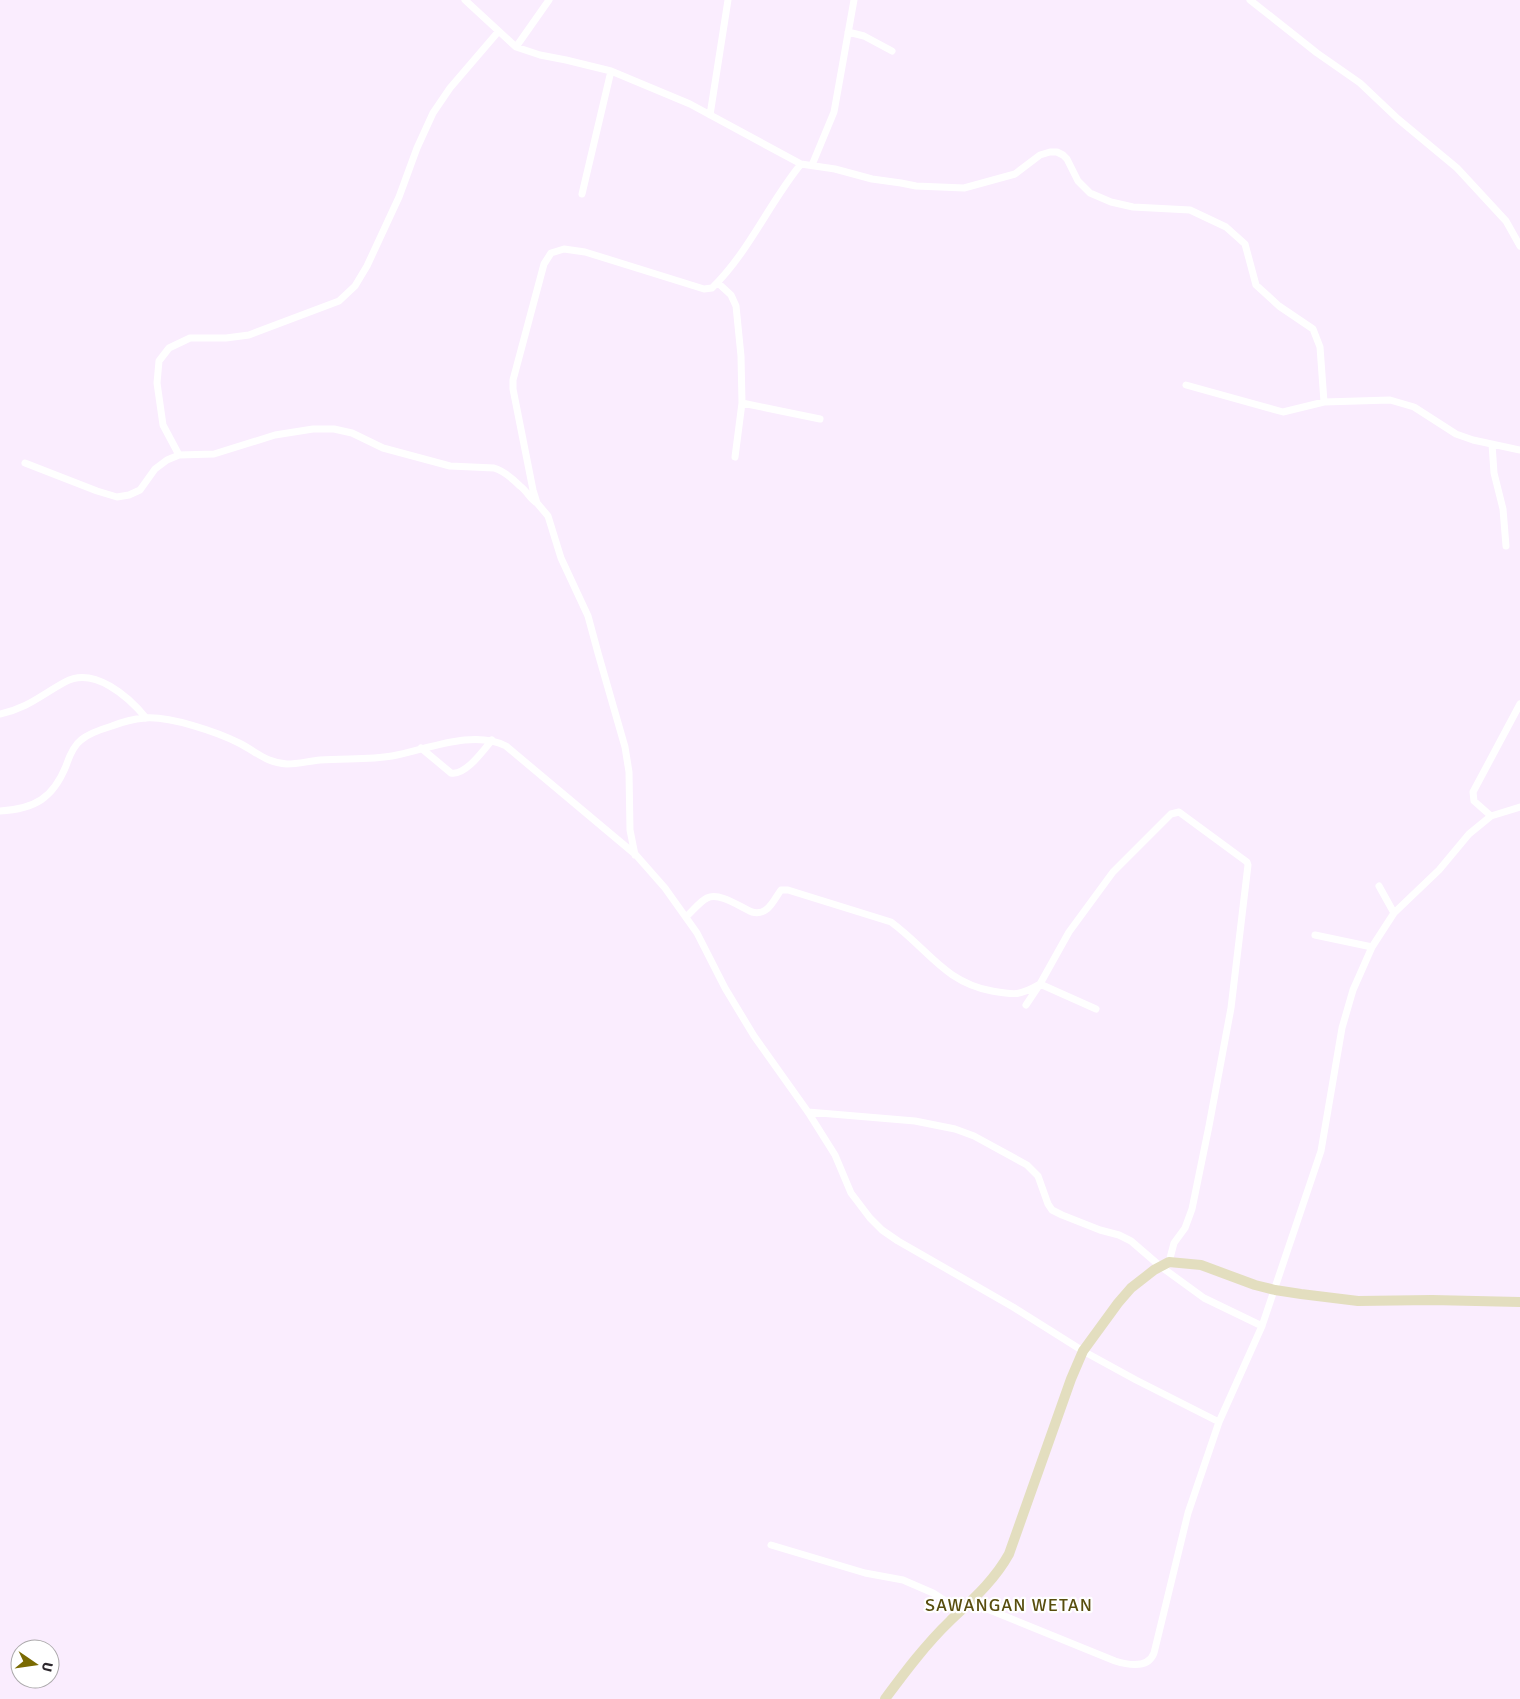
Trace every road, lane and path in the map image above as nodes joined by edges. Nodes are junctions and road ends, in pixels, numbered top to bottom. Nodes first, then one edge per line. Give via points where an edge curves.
1 (465, 0) edge
2 (549, 0) edge
3 (728, 0) edge
4 (854, 0) edge
5 (1250, 0) edge
6 (498, 32) junction
7 (848, 32) junction
8 (516, 47) junction
9 (892, 51) dead end
10 (611, 71) junction
11 (710, 115) junction
12 (801, 164) junction
13 (812, 165) junction
14 (582, 194) dead end
15 (1520, 246) edge
16 (718, 282) junction
17 (1186, 385) dead end
18 (1324, 402) junction
19 (742, 403) junction
20 (820, 419) dead end
21 (1492, 444) junction
22 (1520, 450) edge
23 (179, 455) junction
24 (735, 457) dead end
25 (25, 463) dead end
26 (537, 503) junction
27 (1506, 546) dead end
28 (1520, 704) edge
29 (0, 714) edge
30 (146, 718) junction
31 (492, 740) junction
32 (421, 748) junction
33 (1520, 807) edge
34 (0, 811) edge
35 (1491, 816) junction
36 (636, 855) junction
37 (1379, 886) dead end
38 (1394, 913) junction
39 (686, 917) junction
40 (1315, 935) dead end
41 (1372, 948) junction
42 (1040, 984) junction
43 (1026, 1005) dead end
44 (1096, 1009) dead end
45 (808, 1112) junction
46 (1165, 1264) junction
47 (1275, 1290) junction
48 (1520, 1302) edge
49 (1262, 1326) junction
50 (1083, 1351) junction
51 (1220, 1422) junction
52 (771, 1545) dead end
53 (970, 1602) junction
54 (961, 1611) junction
55 (885, 1699) edge

1 - 6 street
2 - 8 street
3 - 11 street
4 - 7 street
5 - 15 street via 1360,83 1457,168 1506,221
6 - 8 street
6 - 23 street via 450,88 434,113 416,148 399,197 356,286 338,301 249,335 190,338 169,348 159,361 157,383 163,425
7 - 9 street via 864,36
7 - 13 street via 834,112
8 - 10 street
10 - 11 street
10 - 14 street
11 - 12 street
12 - 13 street
12 - 16 street via 745,248
13 - 18 street via 916,186 964,188 1015,174 1040,155 1057,152 1064,154 1078,181 1090,193 1133,207 1190,210 1226,227 1245,244 1256,285 1279,306 1313,329 1320,348
16 - 19 street via 731,294 736,306
16 - 26 street via 712,288 704,289 585,252 564,249 550,253 544,264 512,380
17 - 18 street via 1283,412
18 - 21 street via 1390,400 1414,407 1456,434
19 - 20 street
19 - 24 street
21 - 22 street
21 - 27 street
23 - 25 street via 155,469 140,490 117,497
23 - 26 street via 214,454 276,435 334,429 352,433 384,448 450,466 500,470
26 - 36 street via 548,516 561,558 588,616 625,747 630,830
28 - 35 street via 1473,792 1474,801
29 - 30 street via 32,703 66,681 81,678 108,684 123,694
30 - 32 street via 201,729 278,763 392,756
30 - 34 street via 111,726 81,740 57,784 46,797 22,809
31 - 32 street via 469,740
31 - 32 street via 464,770 455,774
31 - 36 street via 506,746
33 - 35 street
35 - 38 street via 1469,834 1439,870
36 - 39 street
37 - 38 street
38 - 41 street
39 - 42 street via 706,898 714,896 752,912 763,912 781,890 788,890 891,922 944,970 976,988 1011,994 1024,993
39 - 45 street via 750,1030
40 - 41 street
41 - 47 street via 1353,990 1342,1028 1321,1151
42 - 43 street
42 - 44 street
42 - 46 street via 1069,932 1113,872 1171,814 1179,812 1248,863 1231,1008 1191,1214
45 - 46 street via 915,1121 974,1136 1027,1165 1038,1176 1052,1210 1119,1235
45 - 50 street via 835,1155 859,1206 882,1230
46 - 47 street via 1201,1265
46 - 49 street via 1204,1298
46 - 50 street via 1132,1288
47 - 48 street via 1358,1301
47 - 49 street
49 - 51 street
50 - 51 street
50 - 53 street via 1004,1564
51 - 53 street via 1188,1512 1154,1652 1149,1661 1128,1664 1107,1658
52 - 54 street via 865,1573 903,1580 933,1593
53 - 54 street
54 - 55 street via 908,1668

